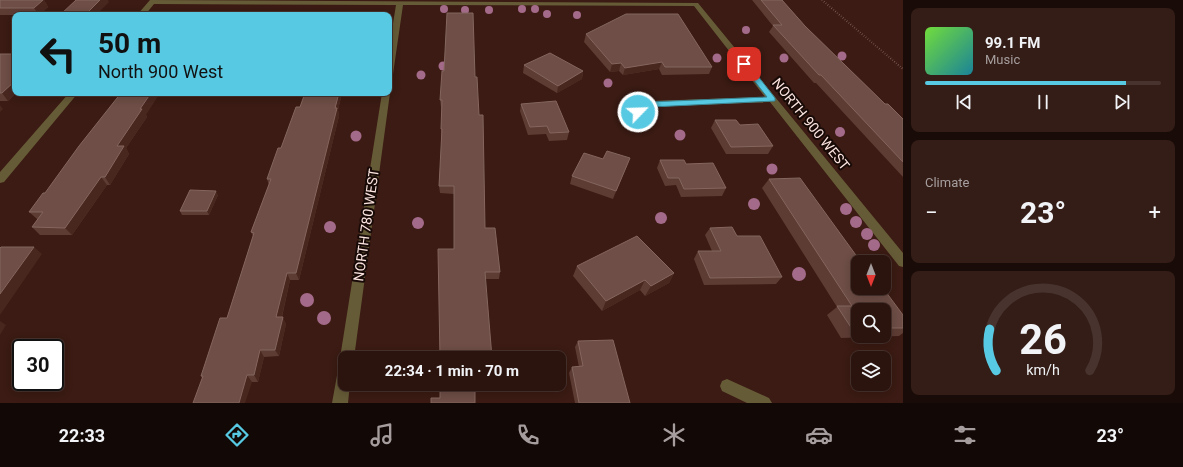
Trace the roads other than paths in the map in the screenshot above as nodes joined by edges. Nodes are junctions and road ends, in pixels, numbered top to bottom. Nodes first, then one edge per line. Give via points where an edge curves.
1 (153, 1) edge
2 (400, 3) junction
3 (144, 12) edge
4 (392, 55) edge
5 (71, 96) edge
6 (386, 96) edge
7 (773, 99) junction
8 (627, 119) dead end
9 (0, 179) edge
10 (903, 262) edge
11 (348, 351) edge
12 (727, 386) dead end
13 (342, 391) edge
14 (340, 403) edge
15 (764, 403) edge

1 - 2 street
1 - 3 street
2 - 4 street
2 - 7 street, NORTH 900 WEST via 696,4
5 - 9 street
6 - 11 street, NORTH 780 WEST
7 - 8 street via 649,104
7 - 10 street, NORTH 900 WEST
12 - 15 street
13 - 14 street

